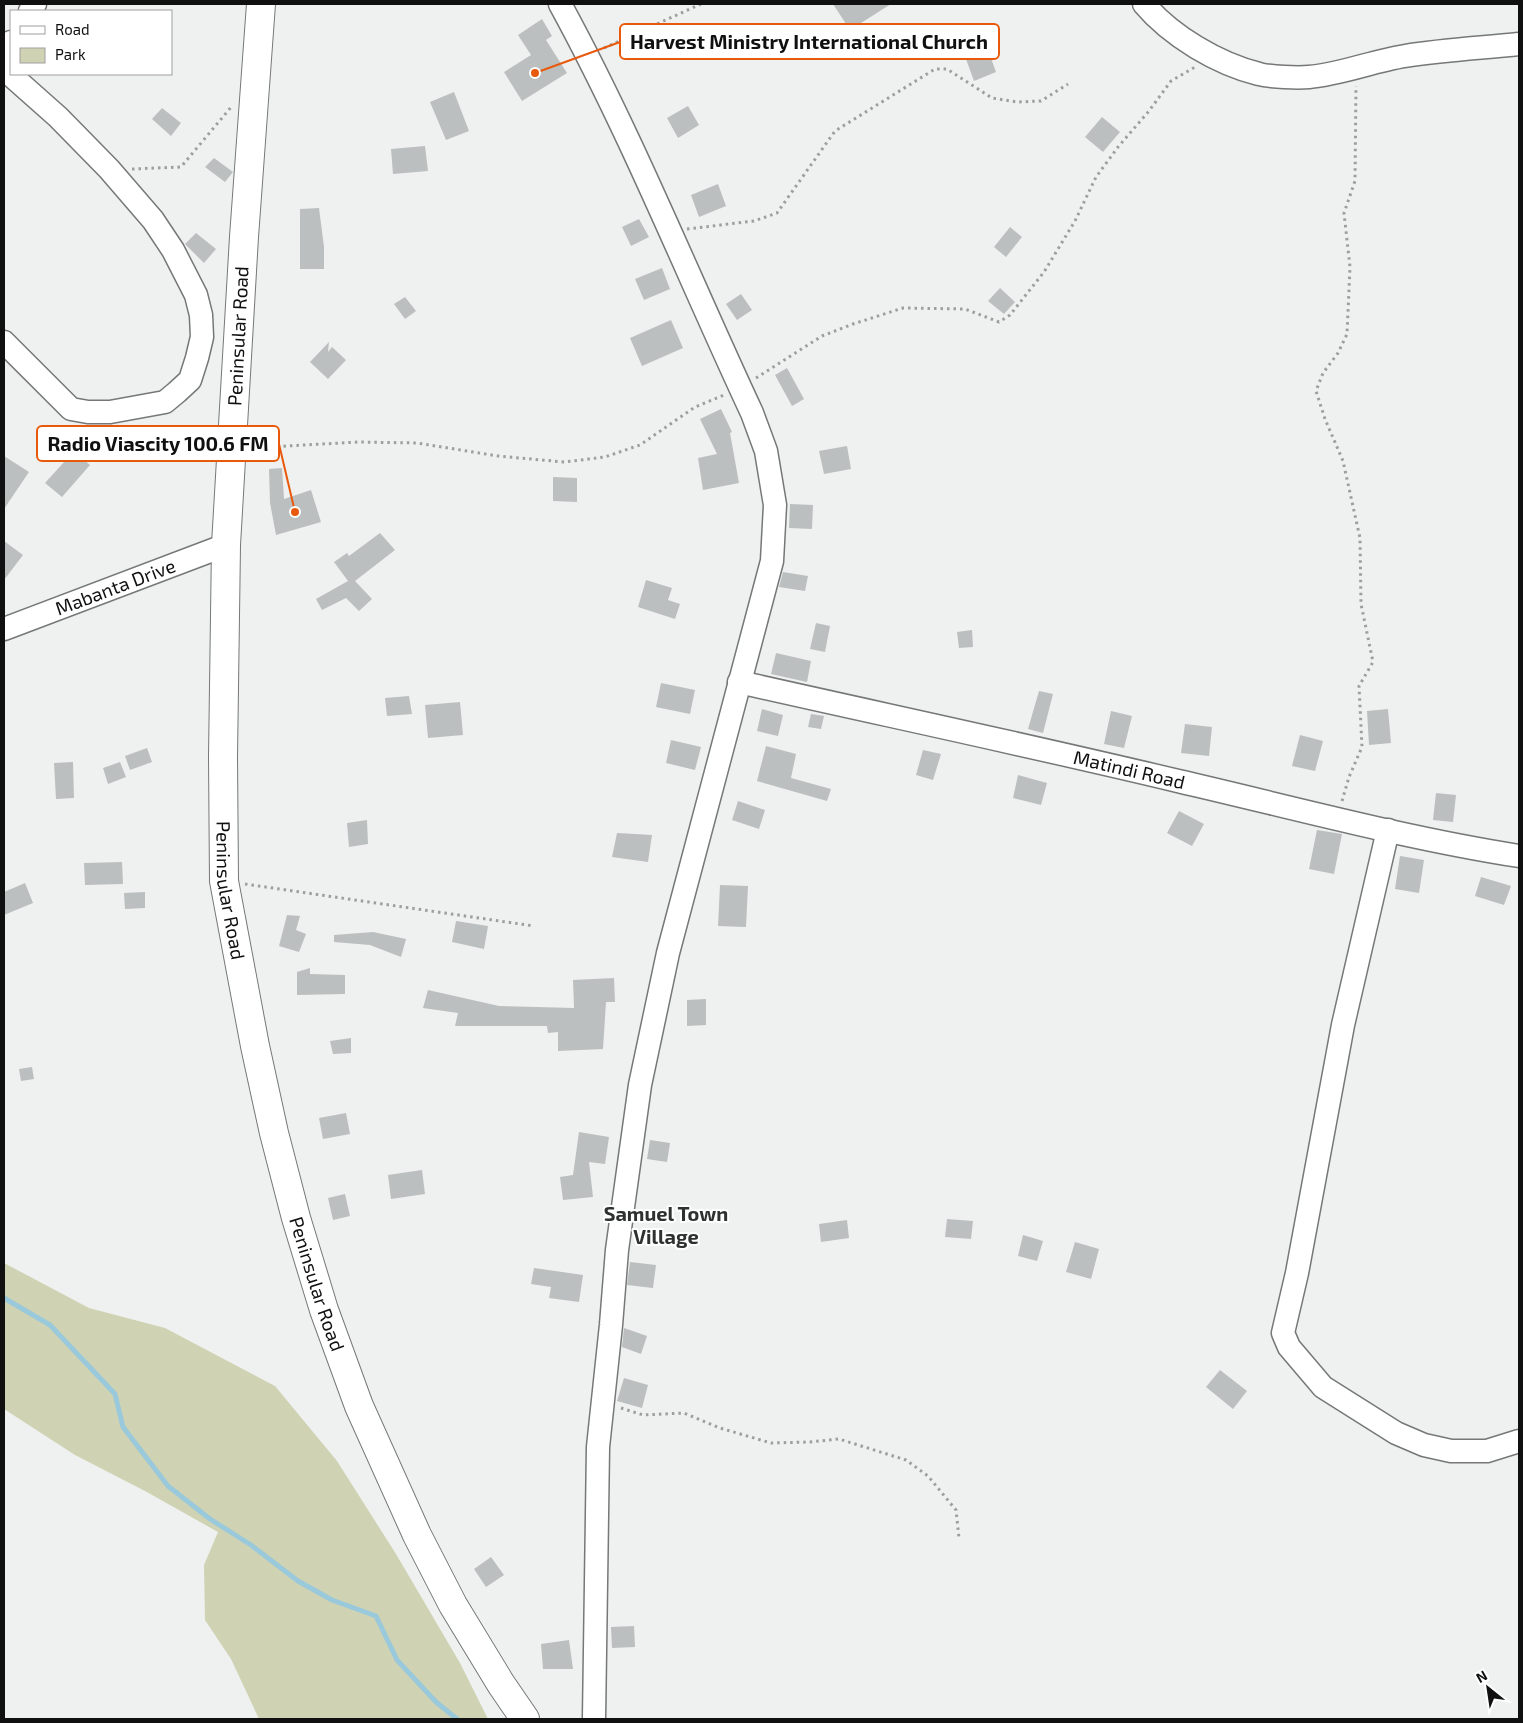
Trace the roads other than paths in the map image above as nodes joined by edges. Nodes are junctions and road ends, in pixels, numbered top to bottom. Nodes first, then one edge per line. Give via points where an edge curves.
1 (261, 4) edge
2 (560, 4) edge
3 (1144, 4) edge
4 (1519, 44) edge
5 (11, 75) edge
6 (4, 342) edge
7 (226, 545) junction
8 (4, 629) edge
9 (739, 682) junction
10 (1388, 830) junction
11 (1519, 856) edge
12 (1519, 1441) edge
13 (525, 1719) edge
14 (594, 1719) edge

1 - 7 main road, Peninsular Road
2 - 9 street via 588,55 741,388 766,451 774,505 772,561
3 - 4 street via 1154,16 1217,60 1261,75 1308,77 1404,56
5 - 6 street via 58,117 153,220 196,295 202,337 190,380 165,402 110,412 71,409
7 - 8 street, Mabanta Drive
7 - 13 main road, Peninsular Road via 224,881 274,1134 324,1310 359,1406 417,1535 453,1605
9 - 10 street, Matindi Road
9 - 14 street via 668,953 640,1085 617,1250 598,1447
10 - 11 street, Matindi Road
10 - 12 street via 1344,1025 1283,1333 1289,1347 1324,1388 1396,1433 1424,1445 1451,1451 1486,1451

